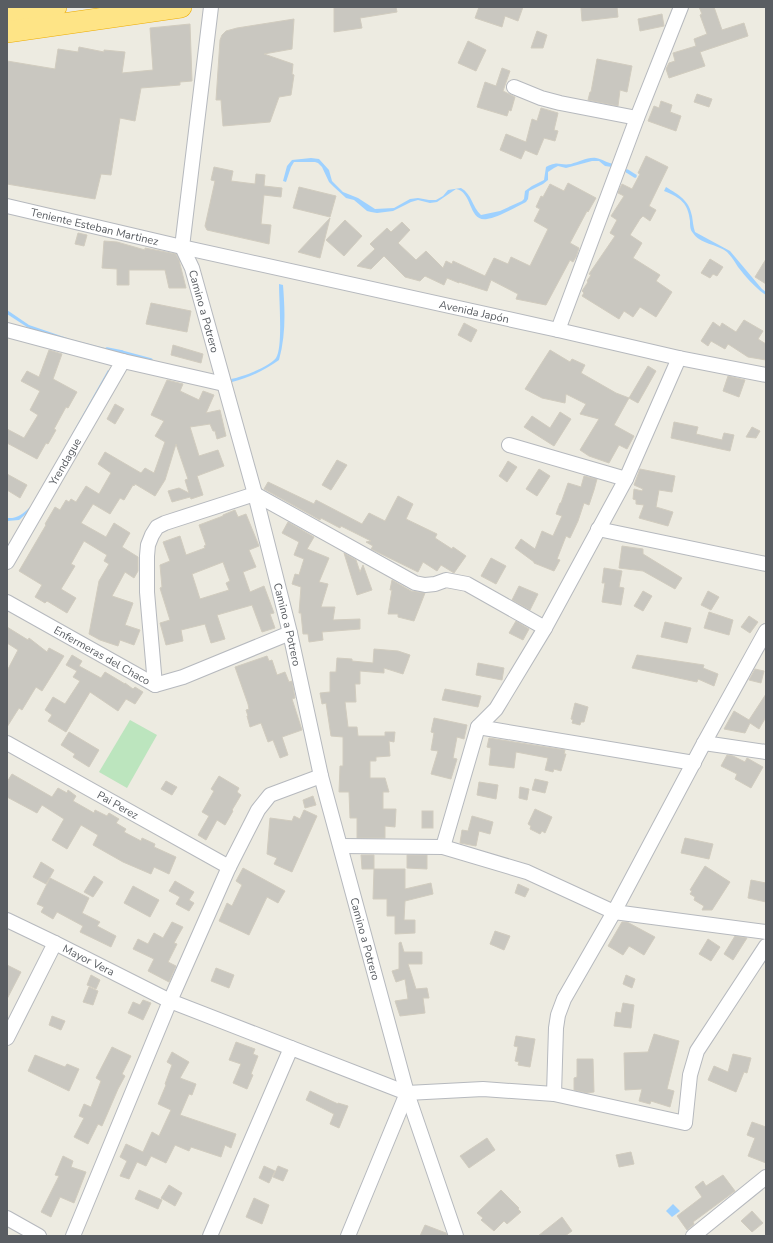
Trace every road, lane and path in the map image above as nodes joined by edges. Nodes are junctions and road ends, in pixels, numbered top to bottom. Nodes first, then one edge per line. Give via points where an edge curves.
1 (56, 7) edge
2 (181, 7) edge
3 (210, 7) edge
4 (680, 7) edge
5 (7, 14) edge
6 (7, 32) edge
7 (514, 87) dead end
8 (637, 118) junction
9 (7, 206) edge
10 (182, 247) junction
11 (7, 330) edge
12 (558, 330) junction
13 (679, 358) junction
14 (123, 361) junction
15 (766, 375) edge
16 (224, 384) junction
17 (509, 445) dead end
18 (626, 479) junction
19 (256, 494) junction
20 (598, 529) junction
21 (7, 562) edge
22 (766, 564) edge
23 (7, 602) edge
24 (545, 628) junction
25 (766, 631) edge
26 (290, 633) junction
27 (155, 685) junction
28 (478, 727) junction
29 (7, 743) edge
30 (704, 743) junction
31 (766, 752) edge
32 (694, 763) junction
33 (321, 776) junction
34 (341, 846) junction
35 (443, 847) junction
36 (229, 867) junction
37 (614, 912) junction
38 (7, 920) edge
39 (766, 932) edge
40 (55, 943) junction
41 (766, 946) edge
42 (170, 1001) junction
43 (7, 1038) edge
44 (291, 1048) junction
45 (407, 1094) junction
46 (554, 1094) junction
47 (766, 1177) edge
48 (7, 1218) edge
49 (38, 1236) edge
50 (73, 1236) edge
51 (210, 1236) edge
52 (348, 1236) edge
53 (456, 1236) edge
54 (693, 1236) edge

1 - 5 highway
2 - 6 highway
3 - 10 street
4 - 8 street
7 - 8 street via 560,103
8 - 12 street
9 - 10 street, Teniente Esteban Martinez
10 - 12 street, Avenida Japón
10 - 16 street, Camino a Potrero via 192,268
11 - 14 street
12 - 13 street, Avenida Japón
13 - 15 street, Avenida Japón
13 - 18 street
14 - 16 street
14 - 21 street, Yrendague
16 - 19 street, Camino a Potrero
17 - 18 street
18 - 20 street
19 - 24 street via 415,583 425,585 446,580 467,584
19 - 26 street, Camino a Potrero
19 - 27 street via 165,523 157,527 152,535 148,545 147,592
20 - 22 street
20 - 24 street
23 - 27 street, Enfermeras del Chaco
24 - 28 street via 496,708
25 - 30 street
26 - 27 street, Enfermeras del Chaco via 183,677
26 - 33 street, Camino a Potrero
28 - 32 street
28 - 35 street
29 - 36 street, Pai Perez
30 - 31 street
30 - 32 street
32 - 37 street
33 - 34 street, Camino a Potrero
33 - 36 street via 270,795 258,810
34 - 35 street
34 - 45 street, Camino a Potrero
35 - 37 street via 527,872
36 - 42 street
37 - 39 street
37 - 46 street via 564,999 558,1015
38 - 40 street, Mayor Vera
40 - 42 street, Mayor Vera
40 - 43 street
41 - 46 street via 697,1051 690,1075 685,1123
42 - 44 street, Mayor Vera
42 - 50 street
44 - 45 street, Mayor Vera
44 - 51 street
45 - 46 street via 483,1090
45 - 52 street
45 - 53 street, Camino a Potrero
47 - 54 street
48 - 49 street

